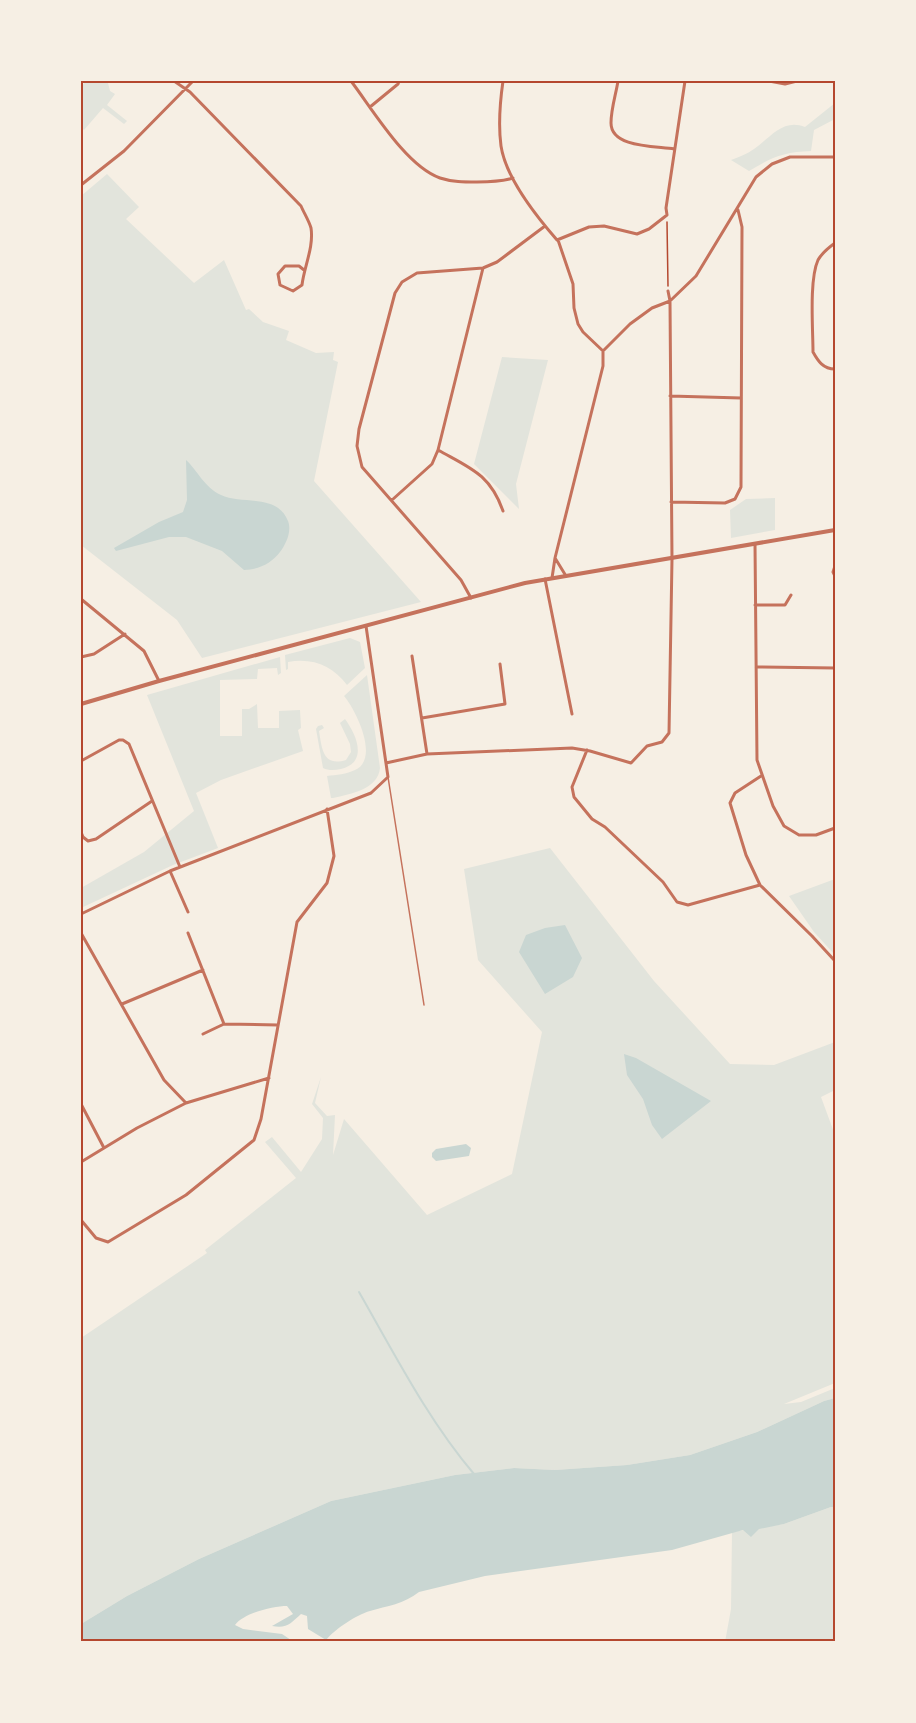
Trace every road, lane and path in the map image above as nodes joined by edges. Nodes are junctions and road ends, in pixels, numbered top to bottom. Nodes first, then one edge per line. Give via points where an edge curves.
1 (174, 81) edge
2 (193, 81) edge
3 (351, 81) edge
4 (399, 81) edge
5 (503, 81) edge
6 (618, 81) edge
7 (685, 81) edge
8 (769, 81) edge
9 (797, 81) edge
10 (185, 88) junction
11 (370, 107) junction
12 (674, 149) junction
13 (835, 157) edge
14 (81, 178) edge
15 (513, 178) junction
16 (83, 183) edge
17 (738, 209) junction
18 (667, 215) junction
19 (544, 226) junction
20 (557, 240) junction
21 (835, 243) edge
22 (483, 268) junction
23 (304, 270) junction
24 (668, 291) joint
25 (670, 301) junction
26 (603, 351) junction
27 (835, 369) edge
28 (670, 396) junction
29 (741, 398) junction
30 (438, 450) junction
31 (391, 500) junction
32 (671, 502) junction
33 (503, 511) dead end
34 (835, 530) edge
35 (755, 544) junction
36 (555, 558) junction
37 (672, 559) junction
38 (835, 566) edge
39 (566, 576) junction
40 (835, 576) edge
41 (552, 578) junction
42 (545, 579) junction
43 (791, 595) dead end
44 (471, 598) junction
45 (81, 599) edge
46 (755, 605) junction
47 (366, 626) junction
48 (125, 634) junction
49 (412, 656) dead end
50 (81, 657) edge
51 (500, 664) dead end
52 (756, 667) junction
53 (835, 668) edge
54 (159, 681) junction
55 (82, 705) edge
56 (572, 714) dead end
57 (422, 718) junction
58 (587, 750) junction
59 (427, 754) junction
60 (81, 760) edge
61 (386, 763) junction
62 (761, 776) junction
63 (388, 777) junction
64 (152, 801) junction
65 (327, 809) junction
66 (835, 828) edge
67 (81, 832) edge
68 (181, 867) junction
69 (170, 871) junction
70 (760, 885) junction
71 (188, 912) dead end
72 (81, 914) edge
73 (81, 933) edge
74 (188, 933) dead end
75 (835, 961) edge
76 (203, 970) junction
77 (122, 1004) junction
78 (424, 1005) dead end
79 (224, 1024) junction
80 (278, 1025) junction
81 (203, 1034) dead end
82 (269, 1078) junction
83 (186, 1103) junction
84 (81, 1104) edge
85 (104, 1148) junction
86 (81, 1162) edge
87 (81, 1220) edge

1 - 10 street
2 - 10 street
3 - 11 street
4 - 11 street
5 - 15 street via 499,110 501,147
6 - 12 street via 611,125 616,136 625,142
7 - 12 street
8 - 9 street
10 - 16 street via 124,151
10 - 23 street via 301,206 311,228 310,254
11 - 15 street via 410,159 439,178 500,182
12 - 18 street
13 - 17 street via 790,158 772,164 756,177
14 - 16 street
15 - 19 street
17 - 25 street via 696,276
17 - 29 street via 742,227
18 - 20 street via 649,230 637,234 604,226 589,227
18 - 24 path
19 - 20 street
19 - 22 street
20 - 26 street via 573,284 578,324
21 - 27 street via 819,260 814,275 813,352 819,363
22 - 30 street
22 - 31 street via 417,273 402,282 395,293 357,446 362,467
23 - 23 street via 302,285 293,291 280,285 278,274 285,266
24 - 25 street
25 - 26 street via 630,324
25 - 28 street
26 - 36 street via 603,366
28 - 29 street
28 - 32 street
29 - 32 street via 741,487 735,499 725,503
30 - 31 street via 432,464
30 - 33 street via 478,472 497,493
31 - 44 street via 461,579
32 - 37 street
34 - 35 street
35 - 37 street
35 - 46 street
36 - 39 street
36 - 41 street
37 - 39 street
37 - 58 street via 669,733 662,742 647,746 631,764
38 - 40 street
39 - 41 street
41 - 42 street
42 - 44 street
42 - 56 street
43 - 46 street via 785,605
44 - 47 street
45 - 48 street
46 - 52 street
47 - 54 street
47 - 61 street
48 - 50 street via 94,654
48 - 54 street via 144,651
49 - 57 street
51 - 57 street via 505,704
52 - 53 street
52 - 62 street via 757,760
54 - 55 street
57 - 59 street
58 - 59 street
58 - 70 street via 572,788 574,797 592,819 663,882 677,902 688,905
59 - 61 street
60 - 64 street via 123,740 129,744
61 - 63 street
62 - 66 street via 784,826 800,835 816,835
62 - 70 street via 735,793 730,803
63 - 65 street via 371,793
63 - 78 lane
64 - 67 street via 96,839 88,841
64 - 68 street
65 - 68 street
65 - 80 street via 334,856 327,883 297,922
68 - 69 street
69 - 71 street
69 - 72 street
70 - 75 street
73 - 77 street
74 - 76 street
76 - 77 street
76 - 79 street
77 - 83 street via 164,1080
79 - 80 street
79 - 81 street
80 - 82 street
82 - 83 street
82 - 87 street via 254,1140 186,1195 108,1242 96,1238
83 - 85 street
84 - 85 street
85 - 86 street

